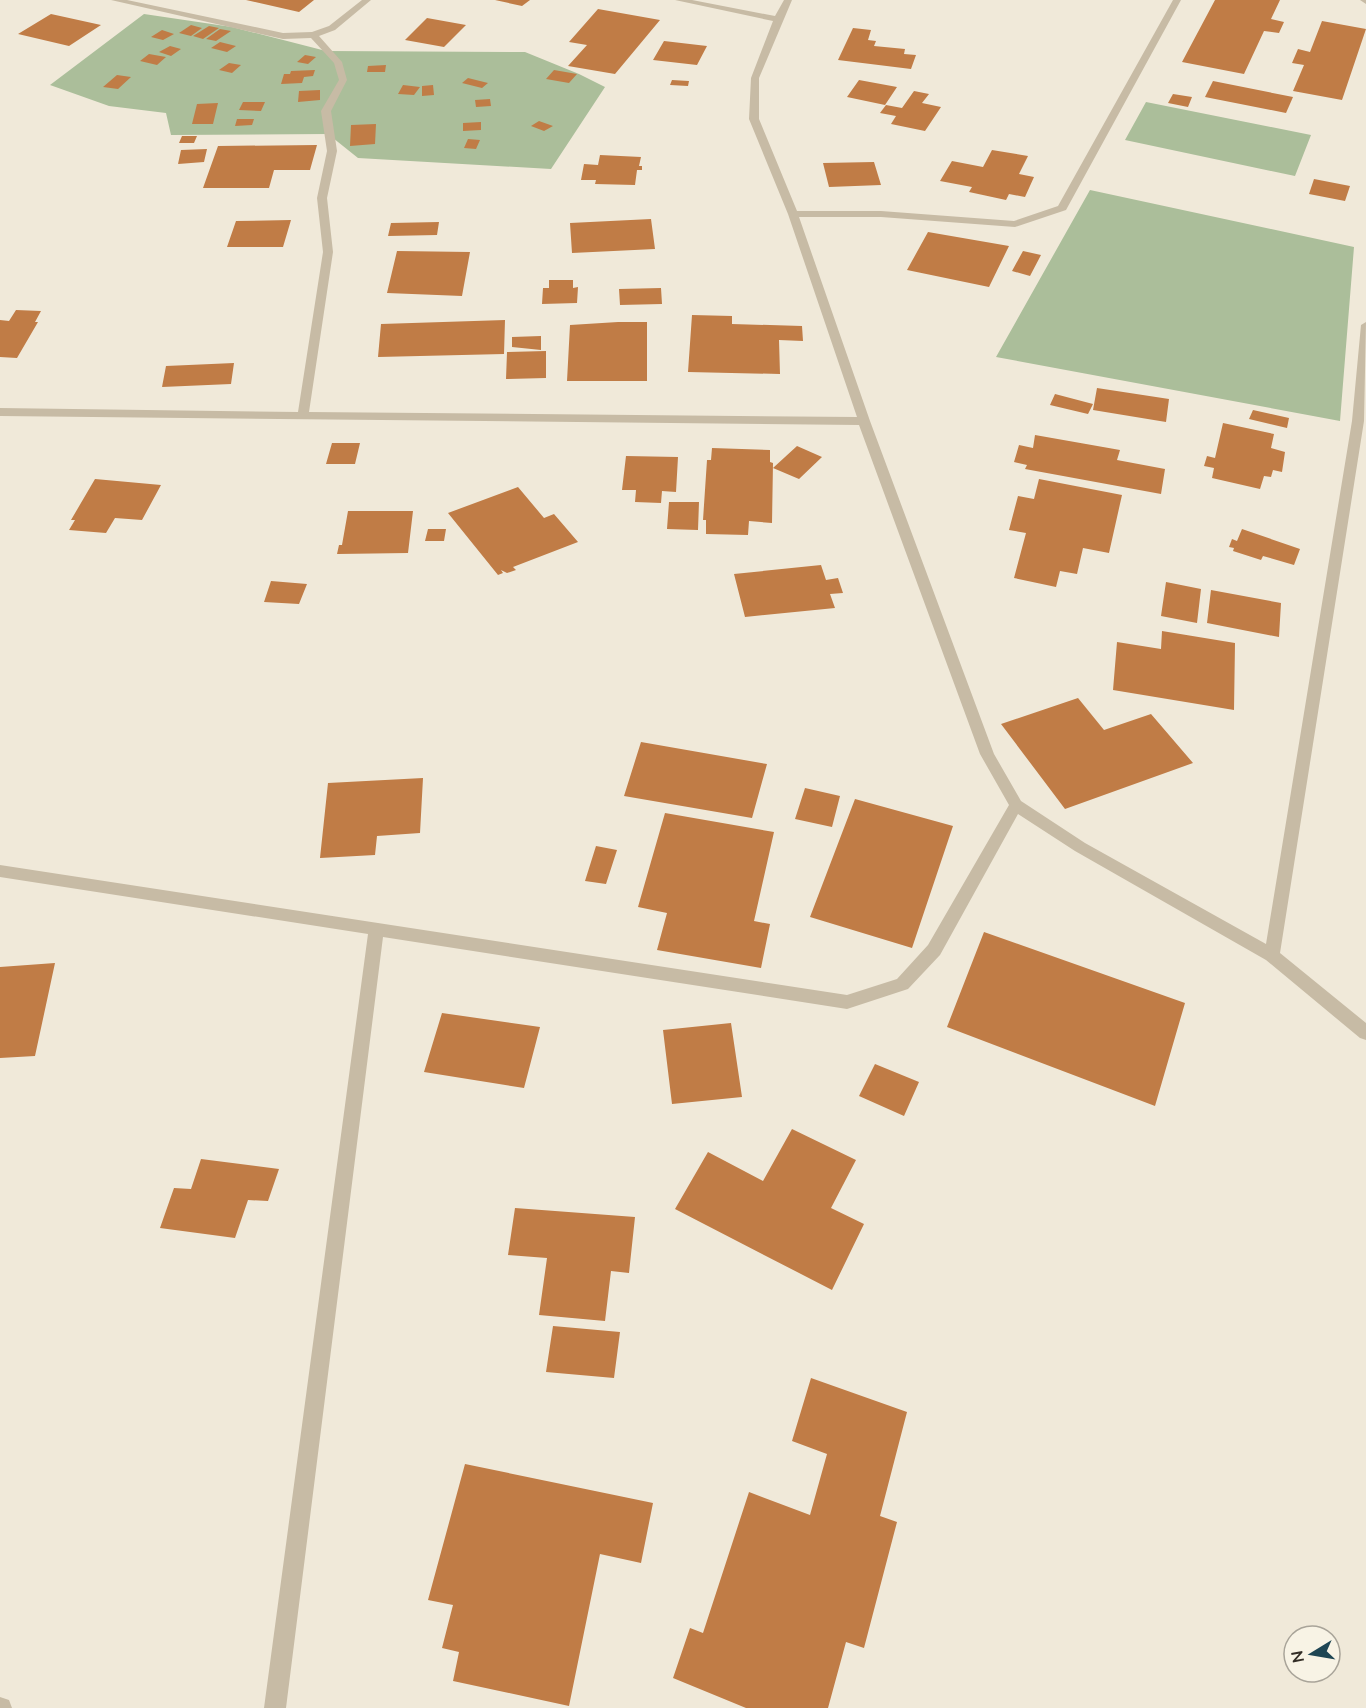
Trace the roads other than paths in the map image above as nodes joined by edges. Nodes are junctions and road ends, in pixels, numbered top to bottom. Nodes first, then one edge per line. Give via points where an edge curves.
1 (115, 0) edge
2 (367, 0) edge
3 (679, 0) edge
4 (789, 0) edge
5 (1177, 0) edge
6 (778, 19) junction
7 (313, 35) junction
8 (793, 214) junction
9 (1366, 325) edge
10 (0, 412) edge
11 (303, 414) junction
12 (864, 421) junction
13 (1016, 805) junction
14 (0, 871) edge
15 (376, 931) junction
16 (1272, 955) junction
17 (1366, 1033) edge
18 (275, 1708) edge

1 - 7 street via 284,36
2 - 7 street via 332,28
3 - 6 street
4 - 6 street
5 - 8 street via 1062,208 1015,224 881,214
6 - 8 street via 754,78 754,119
7 - 11 street via 338,62 344,80 326,111 332,151 322,198 328,252
8 - 12 street
9 - 16 street via 1358,421
10 - 11 street
11 - 12 street
12 - 13 street via 987,754
13 - 15 street via 934,950 902,984 847,1002
13 - 16 street via 1080,847
14 - 15 street
15 - 18 street
16 - 17 street

